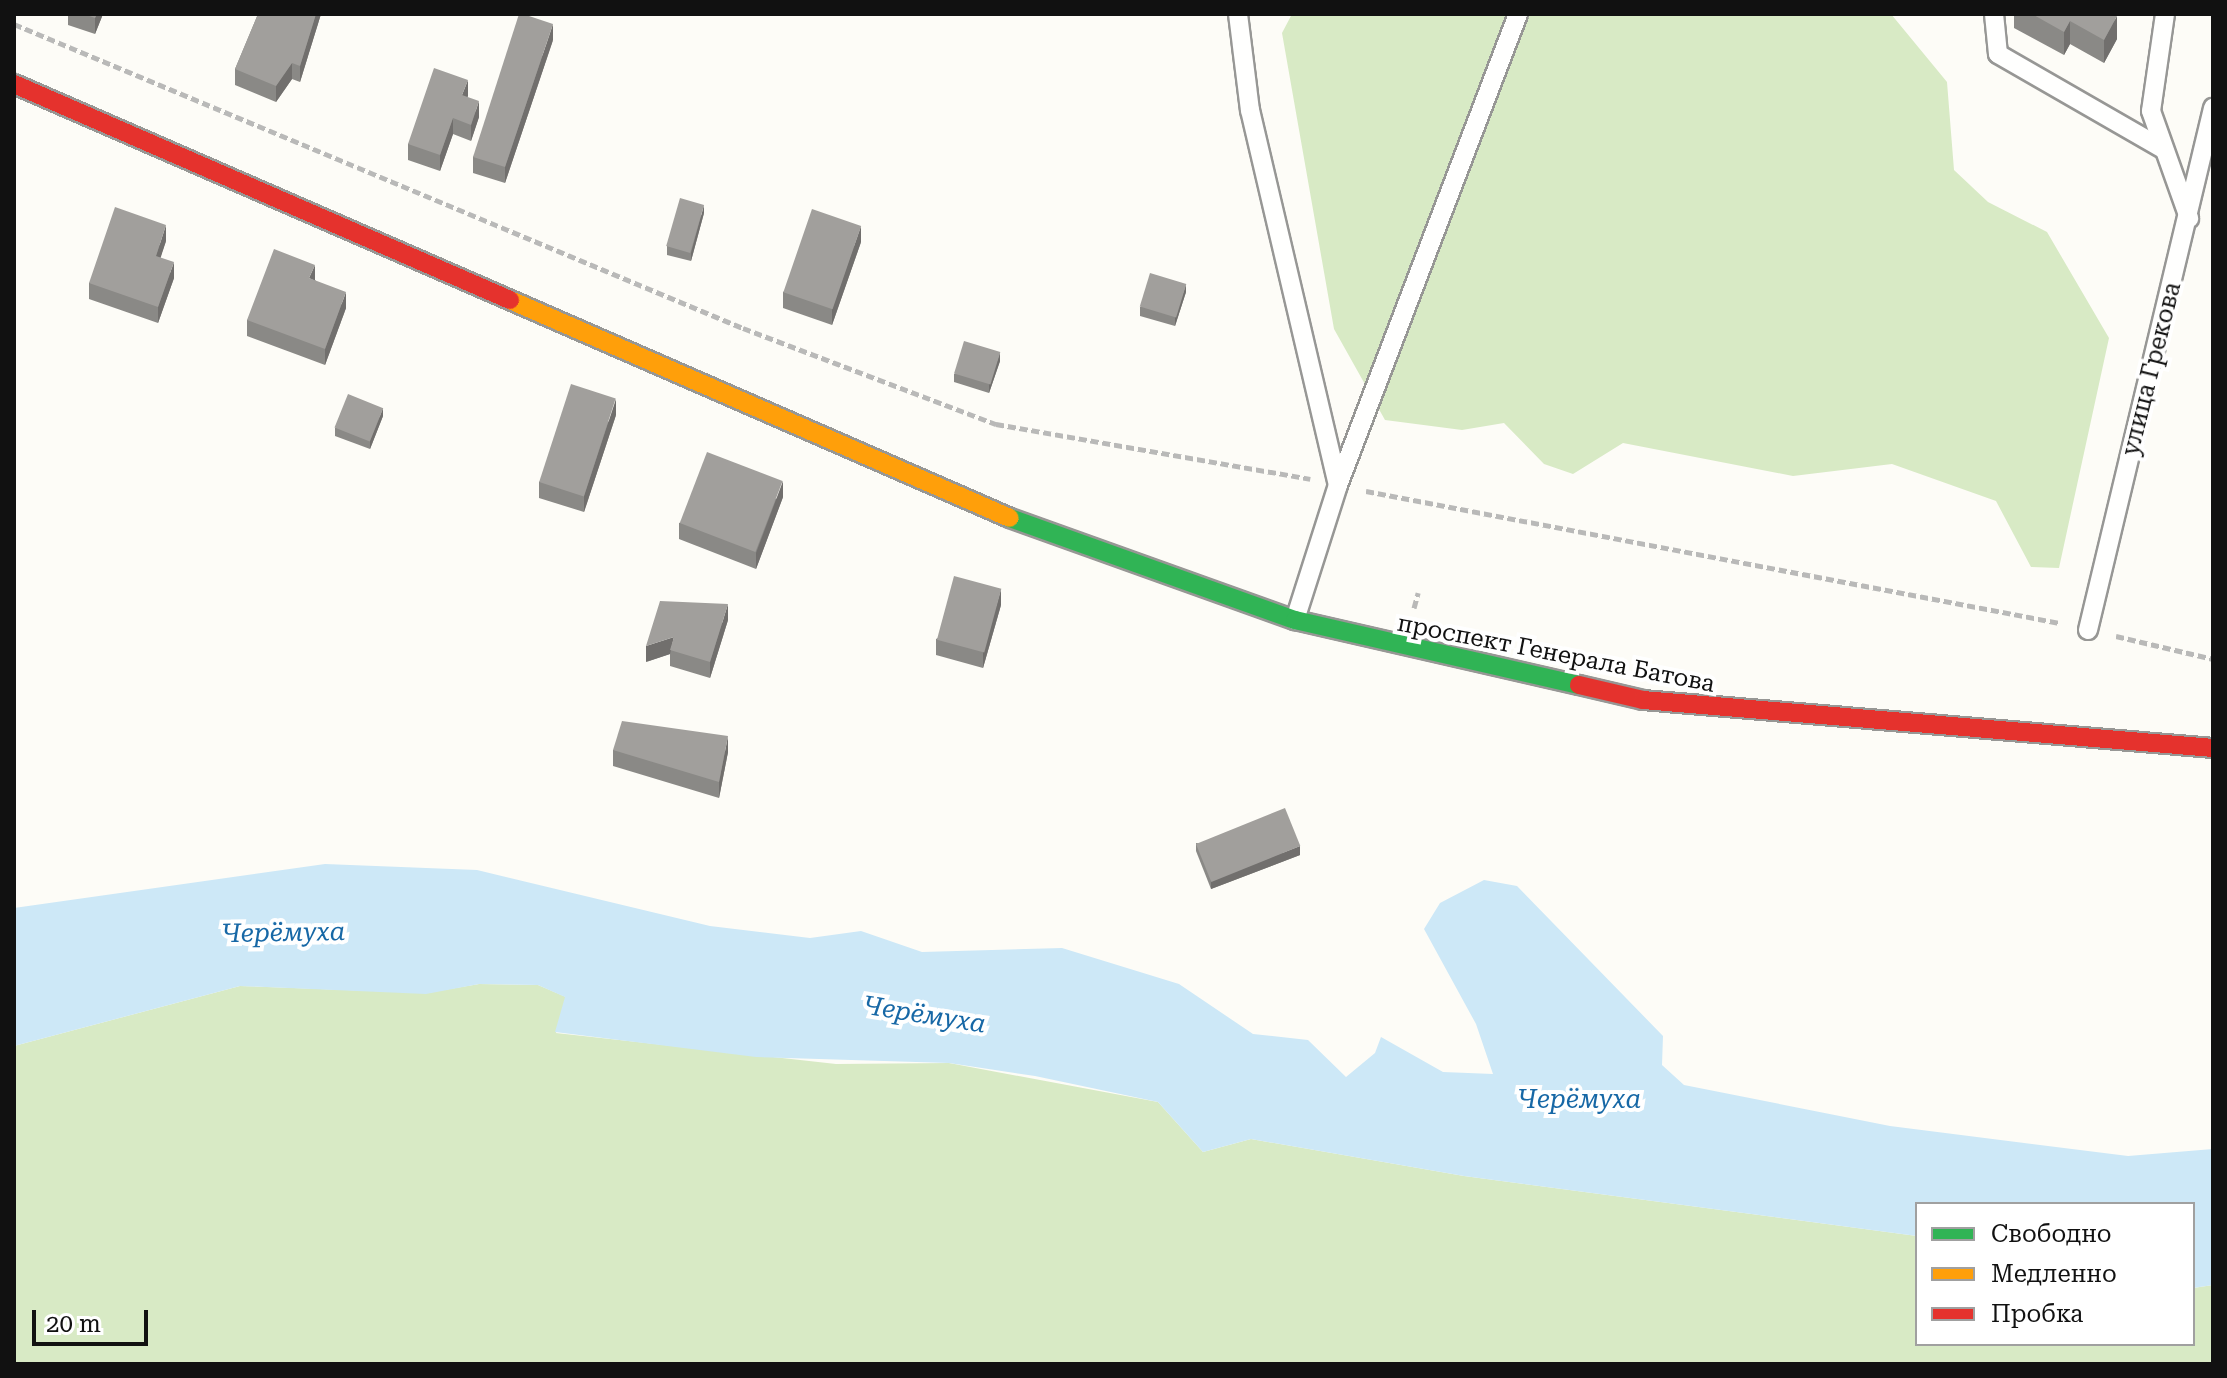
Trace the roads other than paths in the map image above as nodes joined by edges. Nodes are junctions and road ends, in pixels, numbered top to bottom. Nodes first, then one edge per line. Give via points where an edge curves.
1 (1238, 14) edge
2 (1518, 14) edge
3 (1994, 14) edge
4 (2165, 14) edge
5 (14, 84) edge
6 (2213, 108) edge
7 (2163, 149) junction
8 (2189, 218) junction
9 (1338, 485) junction
10 (1295, 620) junction
11 (2088, 630) road end
12 (2213, 748) edge

1 - 9 lane via 1250,110
2 - 9 lane
3 - 7 lane via 1998,54
4 - 7 lane via 2151,85
5 - 10 main road, проспект Генерала Батова via 1050,536
6 - 8 lane, улица Грекова
7 - 8 lane
8 - 11 lane, улица Грекова
9 - 10 lane
10 - 12 main road, проспект Генерала Батова via 1643,700

